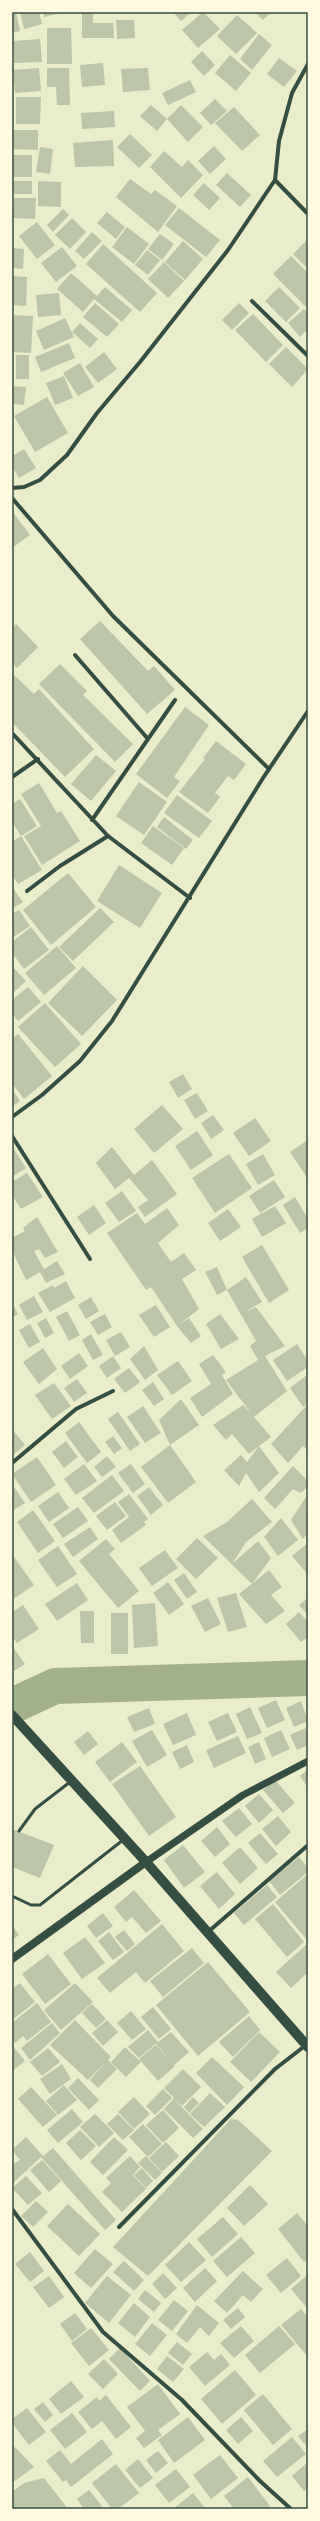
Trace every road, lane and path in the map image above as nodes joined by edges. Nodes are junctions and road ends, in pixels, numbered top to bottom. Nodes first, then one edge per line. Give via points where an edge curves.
1 (308, 64) edge
2 (275, 180) junction
3 (308, 214) edge
4 (252, 301) dead end
5 (308, 356) edge
6 (12, 488) edge
7 (12, 498) edge
8 (75, 655) dead end
9 (175, 700) dead end
10 (308, 712) edge
11 (12, 733) edge
12 (148, 739) junction
13 (38, 759) junction
14 (269, 769) junction
15 (12, 776) edge
16 (92, 820) junction
17 (108, 836) junction
18 (27, 890) dead end
19 (190, 898) junction
20 (12, 1117) edge
21 (12, 1136) edge
22 (90, 1259) dead end
23 (113, 1391) dead end
24 (12, 1463) edge
25 (12, 1715) edge
26 (308, 1761) edge
27 (71, 1781) junction
28 (19, 1831) dead end
29 (125, 1839) junction
30 (307, 1846) edge
31 (146, 1862) junction
32 (12, 1896) edge
33 (208, 1932) junction
34 (12, 1959) edge
35 (307, 2045) edge
36 (12, 2209) edge
37 (119, 2227) dead end
38 (291, 2509) edge

1 - 2 street via 292,93 279,141
2 - 3 street
2 - 6 street via 228,250 97,413 67,455 40,480 24,488
4 - 5 street
7 - 14 street via 113,616
8 - 12 street
9 - 12 street
10 - 14 street
11 - 13 street
12 - 16 street
13 - 15 street
13 - 16 street
14 - 19 street
16 - 17 street
17 - 18 street
17 - 19 street
19 - 20 street via 112,1021 80,1061 42,1096
21 - 22 street
23 - 24 street via 76,1408
25 - 27 main road
26 - 31 street via 243,1795
27 - 28 lane via 34,1808
27 - 29 main road
29 - 31 main road
29 - 32 lane via 40,1905 31,1905
30 - 33 street
31 - 33 main road
31 - 34 main road
33 - 35 main road
35 - 37 street via 275,2069
36 - 38 street via 103,2332 182,2400 260,2481

